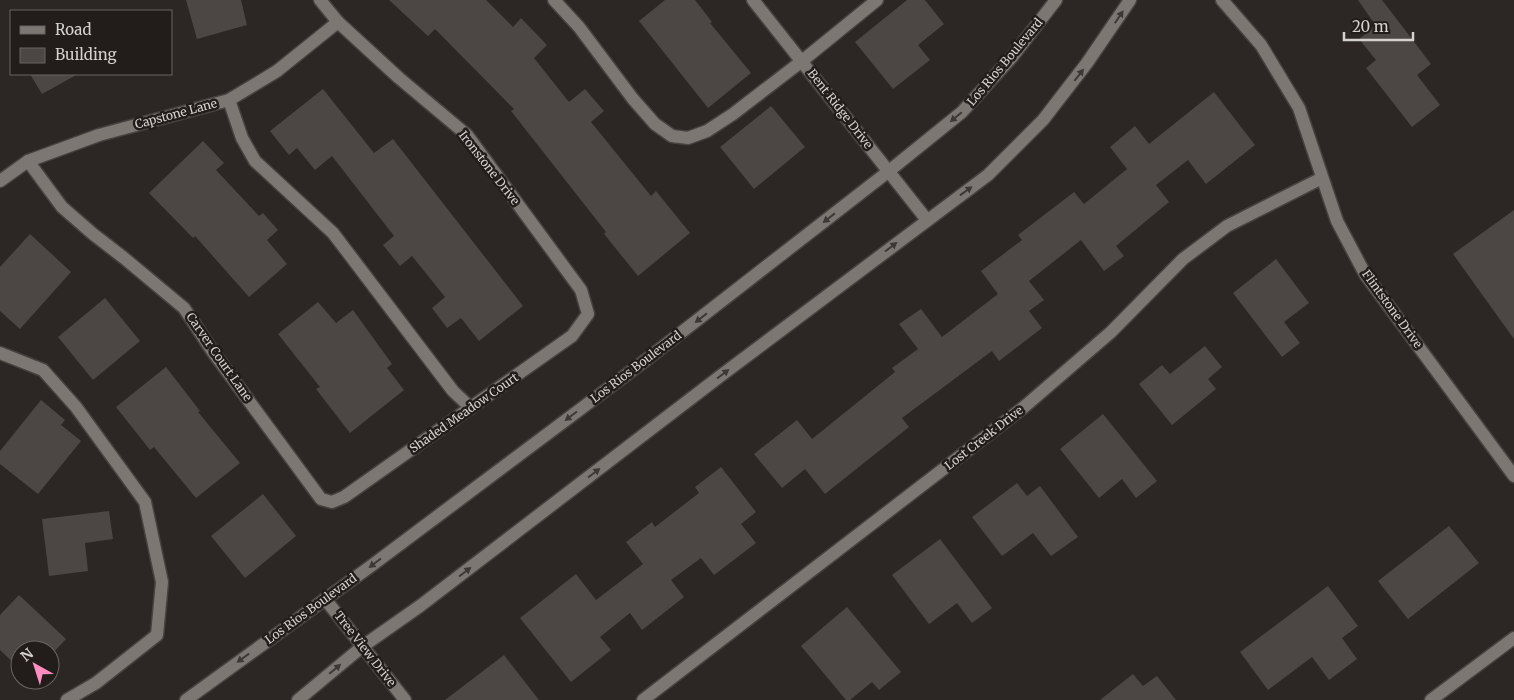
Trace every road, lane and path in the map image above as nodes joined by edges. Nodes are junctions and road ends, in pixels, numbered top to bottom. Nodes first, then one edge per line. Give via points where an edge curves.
1 (320, 0) edge
2 (554, 0) edge
3 (753, 0) edge
4 (877, 0) edge
5 (1056, 0) edge
6 (1130, 0) edge
7 (1222, 0) edge
8 (338, 22) junction
9 (802, 61) junction
10 (229, 100) junction
11 (28, 161) junction
12 (889, 171) junction
13 (1322, 178) junction
14 (0, 181) edge
15 (927, 220) junction
16 (588, 314) joint
17 (0, 353) edge
18 (470, 408) junction
19 (1514, 476) edge
20 (332, 502) joint
21 (325, 599) junction
22 (1514, 638) edge
23 (363, 646) junction
24 (67, 700) edge
25 (186, 700) edge
26 (298, 700) edge
27 (405, 700) edge
28 (643, 700) edge
29 (1430, 700) edge

1 - 8 street, Ironstone Drive
2 - 9 street via 579,27 638,106 672,136 688,138 707,131
3 - 9 street, Bent Ridge Drive
4 - 9 street
5 -> 12 street, Los Rios Boulevard via 1012,57 962,112
15 -> 6 street via 988,175 1043,120
7 - 13 street, Flintstone Drive via 1261,45 1299,108
8 - 10 street, Capstone Lane via 276,71
8 - 16 street, Ironstone Drive via 467,135 581,290
9 - 12 street, Bent Ridge Drive
10 - 11 street, Capstone Lane via 98,135
10 - 18 street via 242,138 255,161 333,233 453,391
11 - 14 street, Capstone Lane
11 - 20 street, Carver Court Lane via 62,207 184,308 321,499
12 - 15 street, Bent Ridge Drive
12 -> 21 street, Los Rios Boulevard via 649,358
13 - 19 street, Flintstone Drive via 1337,221 1365,274
13 - 28 street, Lost Creek Drive via 1227,226 1183,259 1111,332 1024,406
23 -> 15 street
16 - 18 street, Shaded Meadow Court via 572,336
17 - 24 street via 43,370 76,407 145,502 162,582 157,635 96,683
18 - 20 street, Shaded Meadow Court via 344,497
21 - 23 street, Tree View Drive
21 -> 25 street, Los Rios Boulevard
22 - 29 street
26 -> 23 street
23 - 27 street, Tree View Drive

